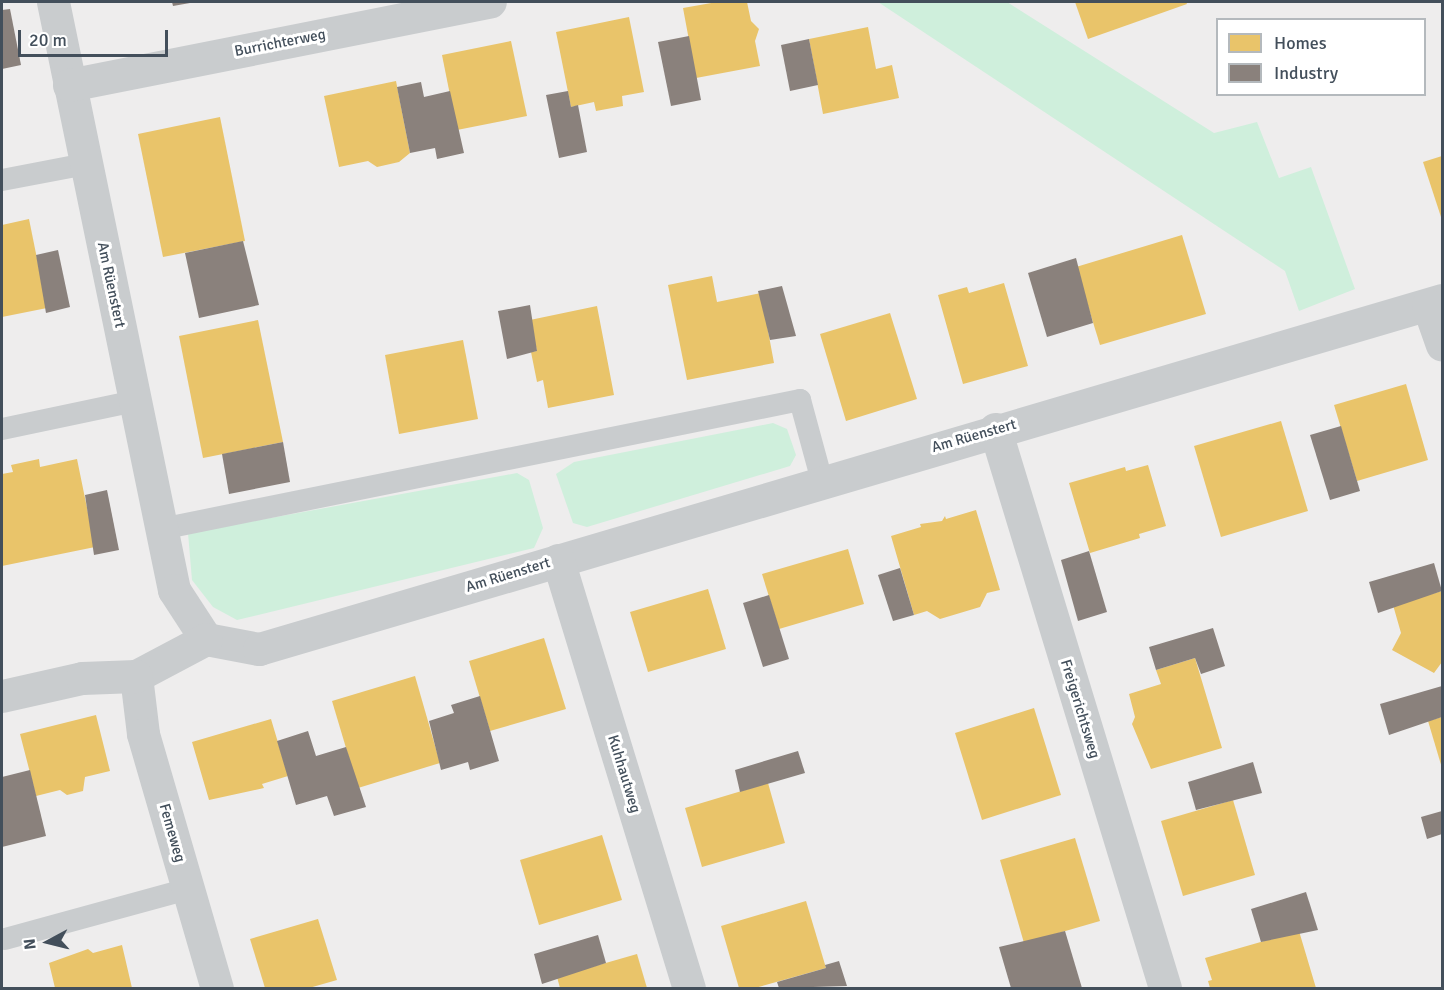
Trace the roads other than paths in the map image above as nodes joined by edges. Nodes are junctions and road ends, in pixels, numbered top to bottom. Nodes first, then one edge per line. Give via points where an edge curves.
1 (53, 2) edge
2 (490, 2) edge
3 (69, 85) junction
4 (86, 164) junction
5 (2, 180) edge
6 (1435, 302) edge
7 (1443, 345) edge
8 (135, 401) junction
9 (2, 429) edge
10 (995, 429) junction
11 (822, 481) junction
12 (161, 529) junction
13 (558, 560) junction
14 (206, 639) junction
15 (136, 676) junction
16 (2, 696) edge
17 (188, 889) junction
18 (5, 939) dead end
19 (217, 988) edge
20 (689, 988) edge
21 (1165, 988) edge

1 - 3 street, Am Rüenstert
2 - 3 street, Burrichterweg
3 - 4 street, Am Rüenstert
4 - 5 lane
4 - 8 street, Am Rüenstert
6 - 7 street
6 - 10 street, Am Rüenstert
8 - 9 lane
8 - 12 street, Am Rüenstert
10 - 11 street, Am Rüenstert
10 - 21 street, Freigerichtsweg
11 - 12 lane via 800,400
11 - 13 street, Am Rüenstert
12 - 14 street, Am Rüenstert via 174,591
13 - 14 street, Am Rüenstert via 258,649
13 - 20 street, Kuhhautweg
14 - 15 street
15 - 16 street via 82,678
15 - 17 street, Femeweg via 143,734
17 - 18 lane
17 - 19 street, Femeweg

